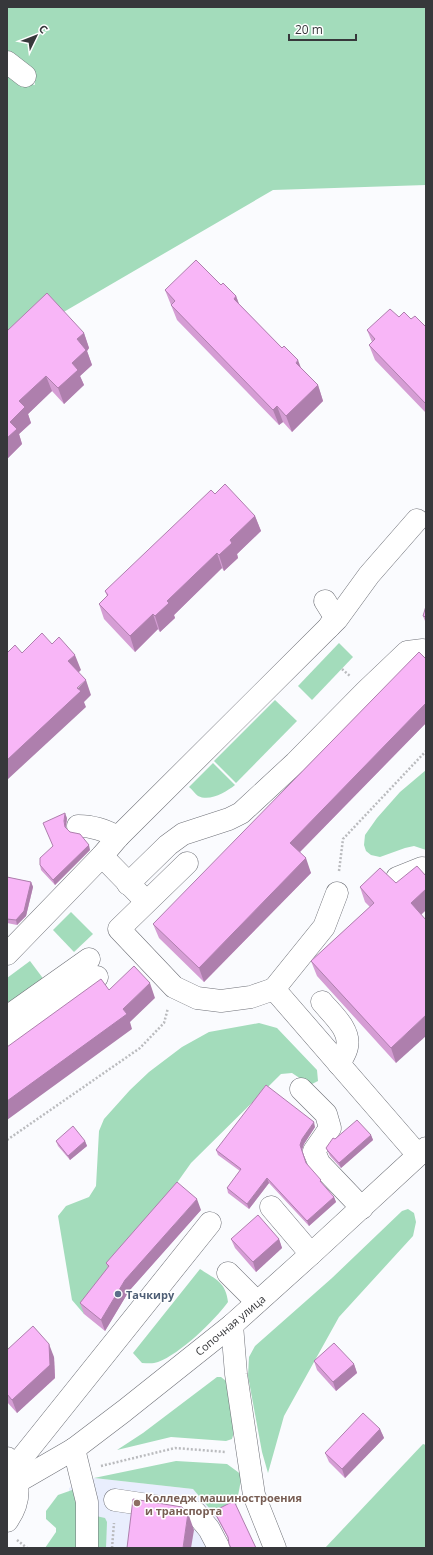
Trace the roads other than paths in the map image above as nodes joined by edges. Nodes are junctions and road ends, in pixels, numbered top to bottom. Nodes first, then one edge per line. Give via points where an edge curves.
1 (7, 62) edge
2 (25, 76) dead end
3 (417, 520) dead end
4 (325, 601) dead end
5 (329, 627) junction
6 (426, 651) edge
7 (78, 826) dead end
8 (118, 837) junction
9 (102, 856) junction
10 (188, 863) dead end
11 (426, 869) edge
12 (397, 878) dead end
13 (128, 884) junction
14 (337, 893) road end
15 (146, 902) junction
16 (7, 954) edge
17 (274, 989) junction
18 (322, 1002) dead end
19 (7, 1017) edge
20 (7, 1041) edge
21 (339, 1064) junction
22 (301, 1088) dead end
23 (422, 1152) edge
24 (271, 1208) dead end
25 (362, 1208) junction
26 (210, 1222) dead end
27 (312, 1254) junction
28 (228, 1273) dead end
29 (257, 1302) junction
30 (232, 1325) junction
31 (74, 1449) junction
32 (12, 1470) edge
33 (115, 1500) dead end
34 (7, 1521) edge
35 (87, 1548) edge
36 (219, 1548) edge
37 (274, 1548) edge

1 - 2 street
3 - 5 street via 369,574
4 - 5 street via 335,617
5 - 8 street
6 - 13 street via 408,652 241,814 183,834
7 - 8 street via 102,829
8 - 9 street
9 - 13 street
9 - 16 street
10 - 15 street
11 - 12 street via 422,868
13 - 15 street
14 - 17 street via 324,928
15 - 17 street via 119,929 174,987 197,998 221,1001 251,997
17 - 21 street
18 - 21 street via 344,1030 347,1038 347,1046
19 - 20 street via 93,968
21 - 23 street
22 - 25 street via 326,1114 330,1128 314,1151 319,1163
23 - 25 street, Сопочная улица
24 - 27 street
25 - 27 street, Сопочная улица
26 - 32 street
27 - 29 street, Сопочная улица
28 - 29 street
29 - 30 street, Сопочная улица
30 - 31 street, Сопочная улица
30 - 37 street via 236,1374 254,1495
31 - 32 street, Сопочная улица
31 - 35 street via 87,1502
32 - 34 street via 18,1497
33 - 36 street via 195,1512 209,1529

